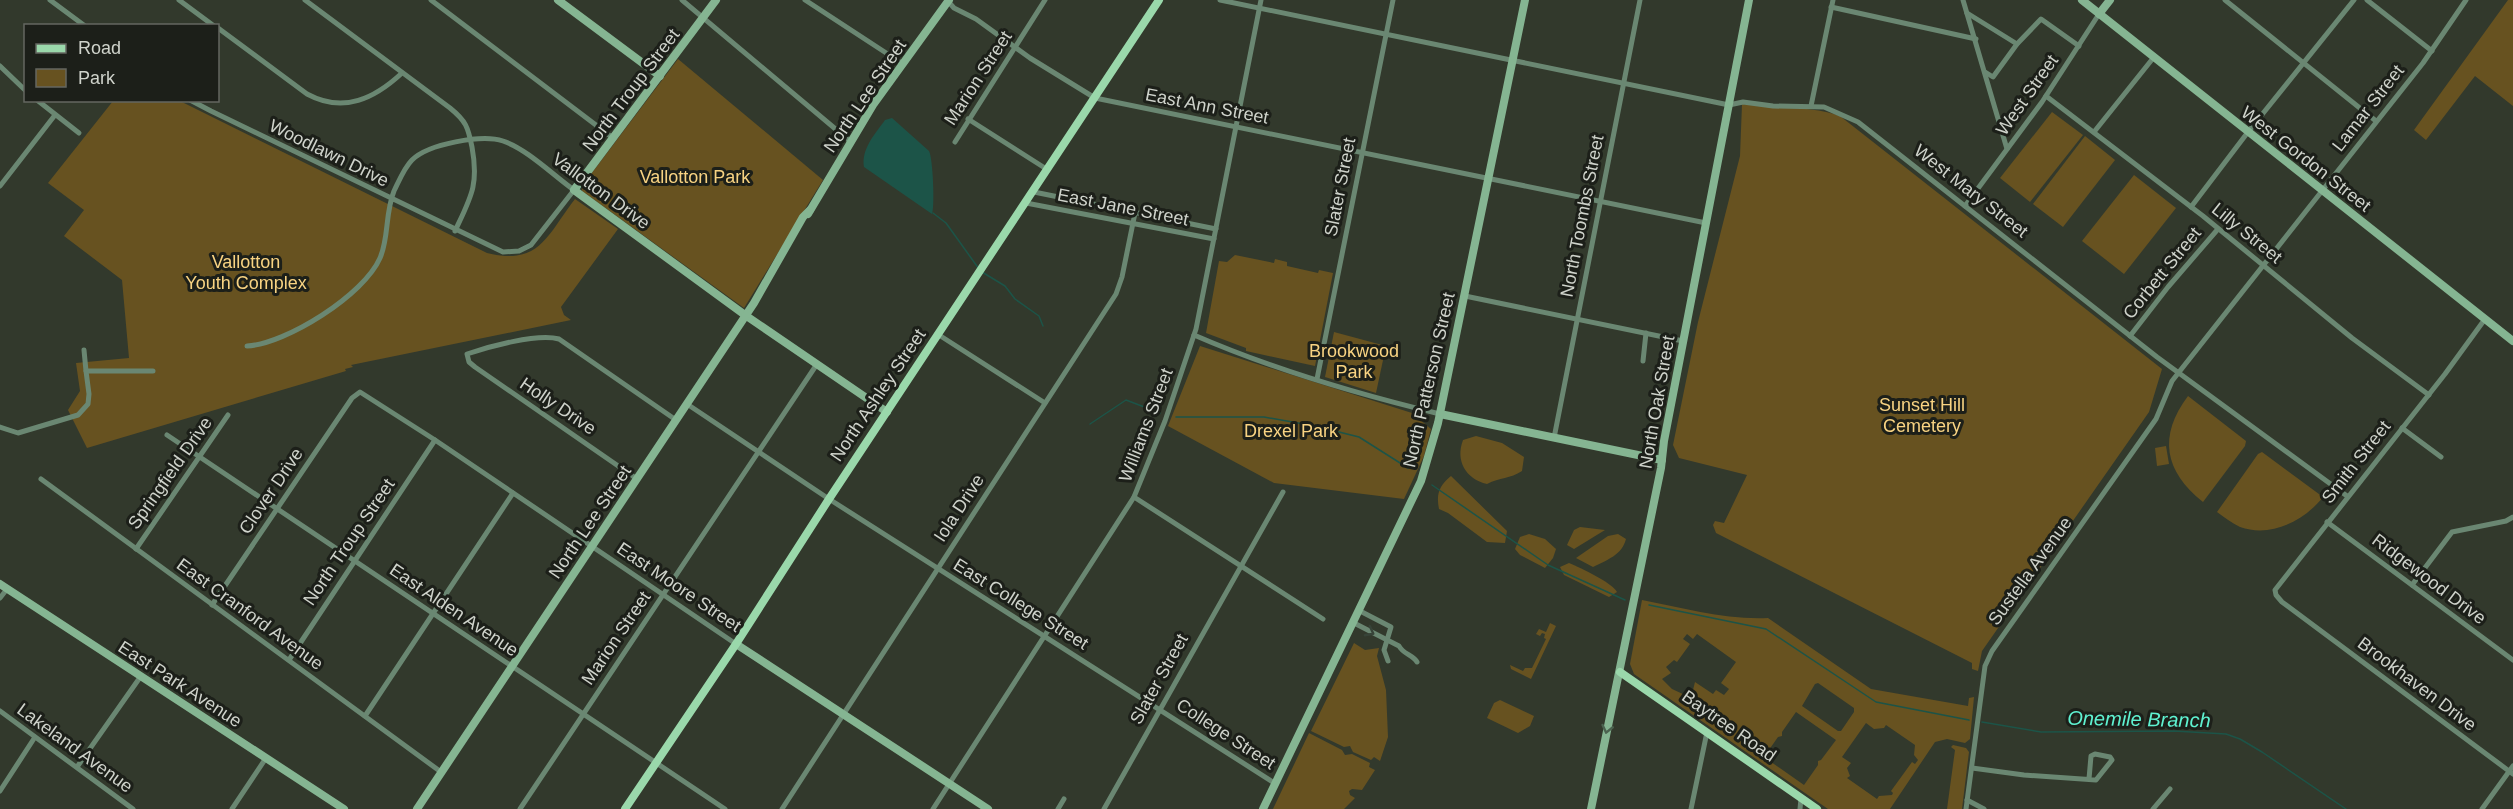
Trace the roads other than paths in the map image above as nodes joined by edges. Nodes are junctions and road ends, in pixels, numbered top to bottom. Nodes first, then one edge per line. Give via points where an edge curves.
1 (50, 0) edge
2 (179, 0) edge
3 (431, 0) edge
4 (558, 0) edge
5 (682, 0) edge
6 (716, 0) edge
7 (806, 0) edge
8 (1046, 0) edge
9 (1159, 0) edge
10 (1220, 0) edge
11 (1261, 0) edge
12 (1393, 0) edge
13 (1525, 0) edge
14 (1640, 0) edge
15 (1749, 0) edge
16 (1833, 0) edge
17 (1963, 0) edge
18 (2082, 0) edge
19 (2110, 0) edge
20 (2225, 0) edge
21 (2354, 0) edge
22 (2367, 0) edge
23 (2466, 0) edge
24 (309, 1) edge
25 (948, 1) edge
26 (1260, 8) junction
27 (1831, 8) junction
28 (1967, 13) junction
29 (2099, 14) junction
30 (703, 18) junction
31 (82, 24) edge
32 (211, 24) edge
33 (219, 29) edge
34 (1386, 34) junction
35 (1976, 39) junction
36 (2017, 44) junction
37 (2079, 46) junction
38 (1016, 48) junction
39 (2432, 51) junction
40 (2154, 57) junction
41 (1513, 61) junction
42 (2304, 62) junction
43 (903, 64) junction
44 (0, 66) edge
45 (1985, 72) junction
46 (402, 73) junction
47 (660, 76) junction
48 (1623, 82) junction
49 (24, 90) edge
50 (2046, 96) junction
51 (1095, 98) junction
52 (40, 102) edge
53 (194, 102) edge
54 (1729, 105) junction
55 (1811, 106) junction
56 (56, 115) junction
57 (968, 119) junction
58 (2376, 121) junction
59 (1236, 128) junction
60 (2094, 132) junction
61 (2248, 132) junction
62 (79, 133) dead end
63 (613, 138) junction
64 (470, 140) junction
65 (851, 142) junction
66 (955, 142) dead end
67 (2007, 149) junction
68 (1362, 152) junction
69 (1048, 170) junction
70 (1489, 178) junction
71 (0, 186) edge
72 (574, 190) junction
73 (2322, 191) junction
74 (1034, 192) junction
75 (391, 200) junction
76 (1599, 201) junction
77 (1026, 203) junction
78 (1965, 206) junction
79 (2191, 207) junction
80 (1135, 213) junction
81 (1706, 223) junction
82 (1133, 224) junction
83 (1216, 229) junction
84 (2218, 229) junction
85 (455, 231) junction
86 (1214, 239) junction
87 (2263, 265) junction
88 (1465, 296) junction
89 (745, 315) junction
90 (1578, 318) junction
91 (2485, 319) junction
92 (1646, 333) junction
93 (939, 335) junction
94 (1194, 335) junction
95 (2130, 336) junction
96 (1683, 341) junction
97 (2513, 341) edge
98 (247, 346) dead end
99 (84, 350) dead end
100 (1643, 361) dead end
101 (817, 364) junction
102 (153, 371) dead end
103 (86, 372) junction
104 (2179, 374) junction
105 (1317, 379) junction
106 (355, 395) joint
107 (2429, 395) junction
108 (1045, 403) junction
109 (687, 404) junction
110 (887, 412) junction
111 (1440, 414) junction
112 (228, 415) dead end
113 (676, 420) junction
114 (0, 427) edge
115 (2402, 428) junction
116 (167, 435) dead end
117 (1554, 438) junction
118 (435, 440) junction
119 (759, 452) junction
120 (199, 457) junction
121 (2441, 457) dead end
122 (1662, 460) junction
123 (637, 478) junction
124 (41, 479) dead end
125 (1283, 492) dead end
126 (513, 493) junction
127 (1134, 496) junction
128 (2348, 496) junction
129 (829, 499) junction
130 (277, 509) junction
131 (2513, 517) edge
132 (2328, 522) junction
133 (592, 546) junction
134 (136, 549) junction
135 (354, 562) junction
136 (1240, 565) junction
137 (937, 569) junction
138 (2412, 585) junction
139 (4, 586) edge
140 (663, 594) junction
141 (0, 598) edge
142 (212, 605) junction
143 (1360, 611) junction
144 (433, 615) junction
145 (1323, 619) dead end
146 (2304, 619) joint
147 (1354, 623) junction
148 (1046, 637) junction
149 (1387, 640) junction
150 (736, 644) junction
151 (289, 660) junction
152 (2513, 660) edge
153 (1388, 661) dead end
154 (1417, 662) dead end
155 (511, 667) junction
156 (1620, 672) junction
157 (141, 676) junction
158 (1159, 709) junction
159 (0, 711) edge
160 (583, 714) junction
161 (844, 714) junction
162 (364, 716) junction
163 (1707, 732) junction
164 (35, 737) junction
165 (266, 758) junction
166 (656, 763) junction
167 (77, 767) junction
168 (1972, 768) junction
169 (2512, 770) edge
170 (441, 772) junction
171 (2089, 779) junction
172 (950, 784) junction
173 (1276, 784) junction
174 (2170, 789) dead end
175 (0, 791) edge
176 (1801, 798) junction
177 (1064, 800) dead end
178 (1967, 800) junction
179 (132, 809) edge
180 (232, 809) edge
181 (344, 809) edge
182 (417, 809) edge
183 (520, 809) edge
184 (625, 809) edge
185 (725, 809) edge
186 (782, 809) edge
187 (933, 809) edge
188 (988, 809) edge
189 (1058, 809) edge
190 (1104, 809) edge
191 (1263, 809) edge
192 (1591, 809) edge
193 (1691, 809) edge
194 (1800, 809) edge
195 (1816, 809) edge
196 (1966, 809) edge
197 (1984, 809) edge
198 (2153, 809) edge
199 (2482, 809) edge

1 - 31 street
2 - 32 street
3 - 63 street
4 - 47 street
5 - 30 street
6 - 30 street, North Troup Street
7 - 43 street
8 - 38 street, Marion Street
9 - 51 main road, North Ashley Street
10 - 26 street, West Mary Street
11 - 26 street, Williams Street
12 - 34 street, Slater Street
13 - 41 street, North Patterson Street
14 - 48 street, North Toombs Street
15 - 54 street, North Oak Street
16 - 27 street
17 - 28 street
18 - 29 street, West Gordon Street
19 - 29 street, West Street
20 - 42 street
21 - 42 street
22 - 39 street
23 - 39 street, Lamar Street
24 - 46 street
25 - 38 street, East Ann Street
25 - 43 street, North Lee Street
26 - 34 street, West Mary Street
26 - 59 street, Williams Street
27 - 35 street
27 - 55 street
28 - 35 street
28 - 36 street
29 - 37 street, West Street
29 - 40 street, West Gordon Street
30 - 47 street, North Troup Street
30 - 65 street
33 - 46 street via 307,94 329,102 364,100
34 - 41 street, West Mary Street
34 - 68 street, Slater Street
35 - 45 street
36 - 37 street via 2041,19
36 - 45 street via 1993,77
37 - 50 street, West Street
38 - 51 street, East Ann Street
38 - 57 street, Marion Street
39 - 58 street, Lamar Street
40 - 60 street
40 - 61 street, West Gordon Street
41 - 48 street, West Mary Street
41 - 70 street, North Patterson Street
42 - 58 street
42 - 61 street
43 - 65 street, North Lee Street
44 - 49 street
45 - 67 street
46 - 64 street via 457,113 469,129
47 - 63 street, North Troup Street
48 - 54 street, West Mary Street
48 - 76 street, North Toombs Street
50 - 60 street, Lilly Street
50 - 67 street, West Street
51 - 59 street, East Ann Street
51 - 69 main road, North Ashley Street
52 - 56 street
53 - 75 street, Woodlawn Drive
54 - 55 street, West Mary Street via 1743,102
54 - 81 street, North Oak Street
55 - 78 street, West Mary Street via 1824,107 1858,122
56 - 62 street
56 - 71 street
57 - 66 street, Marion Street
57 - 69 street
58 - 73 street, Lamar Street
59 - 68 street, East Ann Street
59 - 83 street, Williams Street
60 - 79 street, Lilly Street
61 - 73 street, West Gordon Street
61 - 79 street
63 - 72 street, North Troup Street
64 - 72 street, Vallotton Drive via 492,139 513,146
64 - 75 street, Vallotton Drive via 427,149 417,155 404,170
64 - 85 street via 475,184
65 - 89 street, North Lee Street via 794,242
67 - 78 street, West Street
68 - 70 street, East Ann Street
68 - 105 street, Slater Street
69 - 74 main road, North Ashley Street
70 - 76 street, East Ann Street
70 - 88 street, North Patterson Street
72 - 85 street, North Troup Street via 531,244 519,251 495,250
72 - 89 street, Vallotton Drive
73 - 87 street, Lamar Street
73 - 91 street, West Gordon Street
74 - 77 main road, North Ashley Street
74 - 80 street, East Jane Street
75 - 85 street, Woodlawn Drive
75 - 98 street, Vallotton Drive via 381,257 364,282 334,309 265,343
76 - 81 street, East Ann Street
76 - 90 street, North Toombs Street
77 - 82 street, East Jane Street
77 - 93 main road, North Ashley Street
78 - 95 street, West Mary Street
79 - 84 street, Lilly Street
80 - 82 street, Iola Drive
80 - 83 street, East Jane Street
81 - 96 street, North Oak Street
82 - 86 street, East Jane Street
82 - 108 street, Iola Drive via 1116,294
83 - 86 street, Williams Street
84 - 87 street, Lilly Street
84 - 95 street, Corbett Street
86 - 94 street, Williams Street
87 - 104 street, Lamar Street
87 - 107 street, Lilly Street
88 - 90 street
88 - 111 street, North Patterson Street
89 - 101 street, Vallotton Drive
89 - 109 street, North Lee Street
90 - 92 street
90 - 117 street, North Toombs Street
91 - 97 street, West Gordon Street
91 - 107 street, Smith Street
92 - 96 street
92 - 100 street
93 - 108 street
93 - 110 main road, North Ashley Street
94 - 105 street
94 - 127 street, Williams Street
95 - 104 street, West Mary Street
96 - 122 street, North Oak Street
99 - 103 street
101 - 110 street, Vallotton Drive
101 - 119 street, Marion Street
102 - 103 street
103 - 114 street via 88,404 78,415 18,433
104 - 128 street, West Mary Street
104 - 168 street, Sustella Avenue via 2172,381 2156,419 1990,655 1985,666
105 - 111 street
106 - 118 street, East Moore Street via 365,393
106 - 130 street, Clover Drive
107 - 115 street, Smith Street
108 - 137 street, Iola Drive
109 - 113 street, North Lee Street
109 - 119 street, East College Street
110 - 129 main road, North Ashley Street
111 - 117 street
111 - 143 street, North Patterson Street via 1416,494
112 - 120 street, Springfield Drive
113 - 123 street, North Lee Street
113 - 123 street, Holly Drive via 559,339 531,340 467,354 468,362
115 - 121 street
115 - 128 street, Smith Street
116 - 120 street, East Alden Avenue
117 - 122 street
118 - 126 street, East Moore Street
118 - 135 street, North Troup Street
119 - 129 street, East College Street
119 - 140 street, Marion Street
120 - 130 street, East Alden Avenue
120 - 134 street, Springfield Drive
122 - 156 street, North Oak Street
123 - 133 street, North Lee Street
124 - 134 street, East Cranford Avenue
125 - 136 street, Slater Street
126 - 133 street, East Moore Street
126 - 144 street
127 - 136 street
127 - 148 street, Williams Street
128 - 132 street, Smith Street
129 - 137 street, East College Street
129 - 150 main road, North Ashley Street
130 - 135 street, East Alden Avenue
130 - 142 street, Clover Drive
131 - 138 street via 2452,532
132 - 138 street, Ridgewood Drive
132 - 146 street, Smith Street via 2275,590 2279,599
133 - 140 street, East Moore Street
133 - 155 street, North Lee Street
134 - 142 street, East Cranford Avenue
135 - 144 street, East Alden Avenue
135 - 151 street, North Troup Street
136 - 145 street
136 - 158 street, Slater Street
137 - 148 street, East College Street
137 - 161 street, Iola Drive
138 - 152 street, Ridgewood Drive
139 - 141 street
139 - 157 street, East Park Avenue
140 - 150 street, East Moore Street
140 - 160 street, Marion Street
142 - 151 street, East Cranford Avenue
143 - 147 street, North Patterson Street
143 - 149 street via 1391,627
144 - 155 street, East Alden Avenue
144 - 162 street
146 - 169 street, Brookhaven Drive
147 -> 149 street
147 - 173 street, North Patterson Street
148 - 158 street, East College Street
148 - 172 street, Williams Street
149 - 153 street via 1384,650
149 - 154 street
150 - 161 street, East Moore Street
150 - 166 main road, North Ashley Street
151 - 162 street, East Cranford Avenue
155 - 160 street, East Alden Avenue
155 - 170 street, North Lee Street
156 - 163 main road, Baytree Road
156 -> 192 street, North Oak Street
157 - 165 street, East Park Avenue
157 - 167 street
158 - 173 street, College Street
158 - 190 street, Slater Street
159 - 164 street, Lakeland Avenue
160 - 166 street, East Alden Avenue
160 - 183 street, Marion Street
161 - 172 street, East Moore Street
161 - 186 street, Iola Drive
162 - 170 street, East Cranford Avenue
163 - 176 main road, Baytree Road
163 - 193 street
164 - 167 street, Lakeland Avenue
164 - 175 street
165 - 180 street
165 - 181 street, East Park Avenue
166 - 184 main road, North Ashley Street
166 - 185 street, East Alden Avenue
167 - 179 street, Lakeland Avenue
168 - 171 street
168 - 178 street, Sustella Avenue
169 - 199 street
170 - 182 street, North Lee Street
171 - 171 street via 2091,756 2110,757 2112,760 2099,779
172 - 187 street, Williams Street
172 - 188 street, East Moore Street
173 - 191 street, North Patterson Street
174 - 198 street
176 - 194 street
176 - 195 main road, Baytree Road
177 - 189 street
178 - 196 street, Sustella Avenue
178 - 197 street

